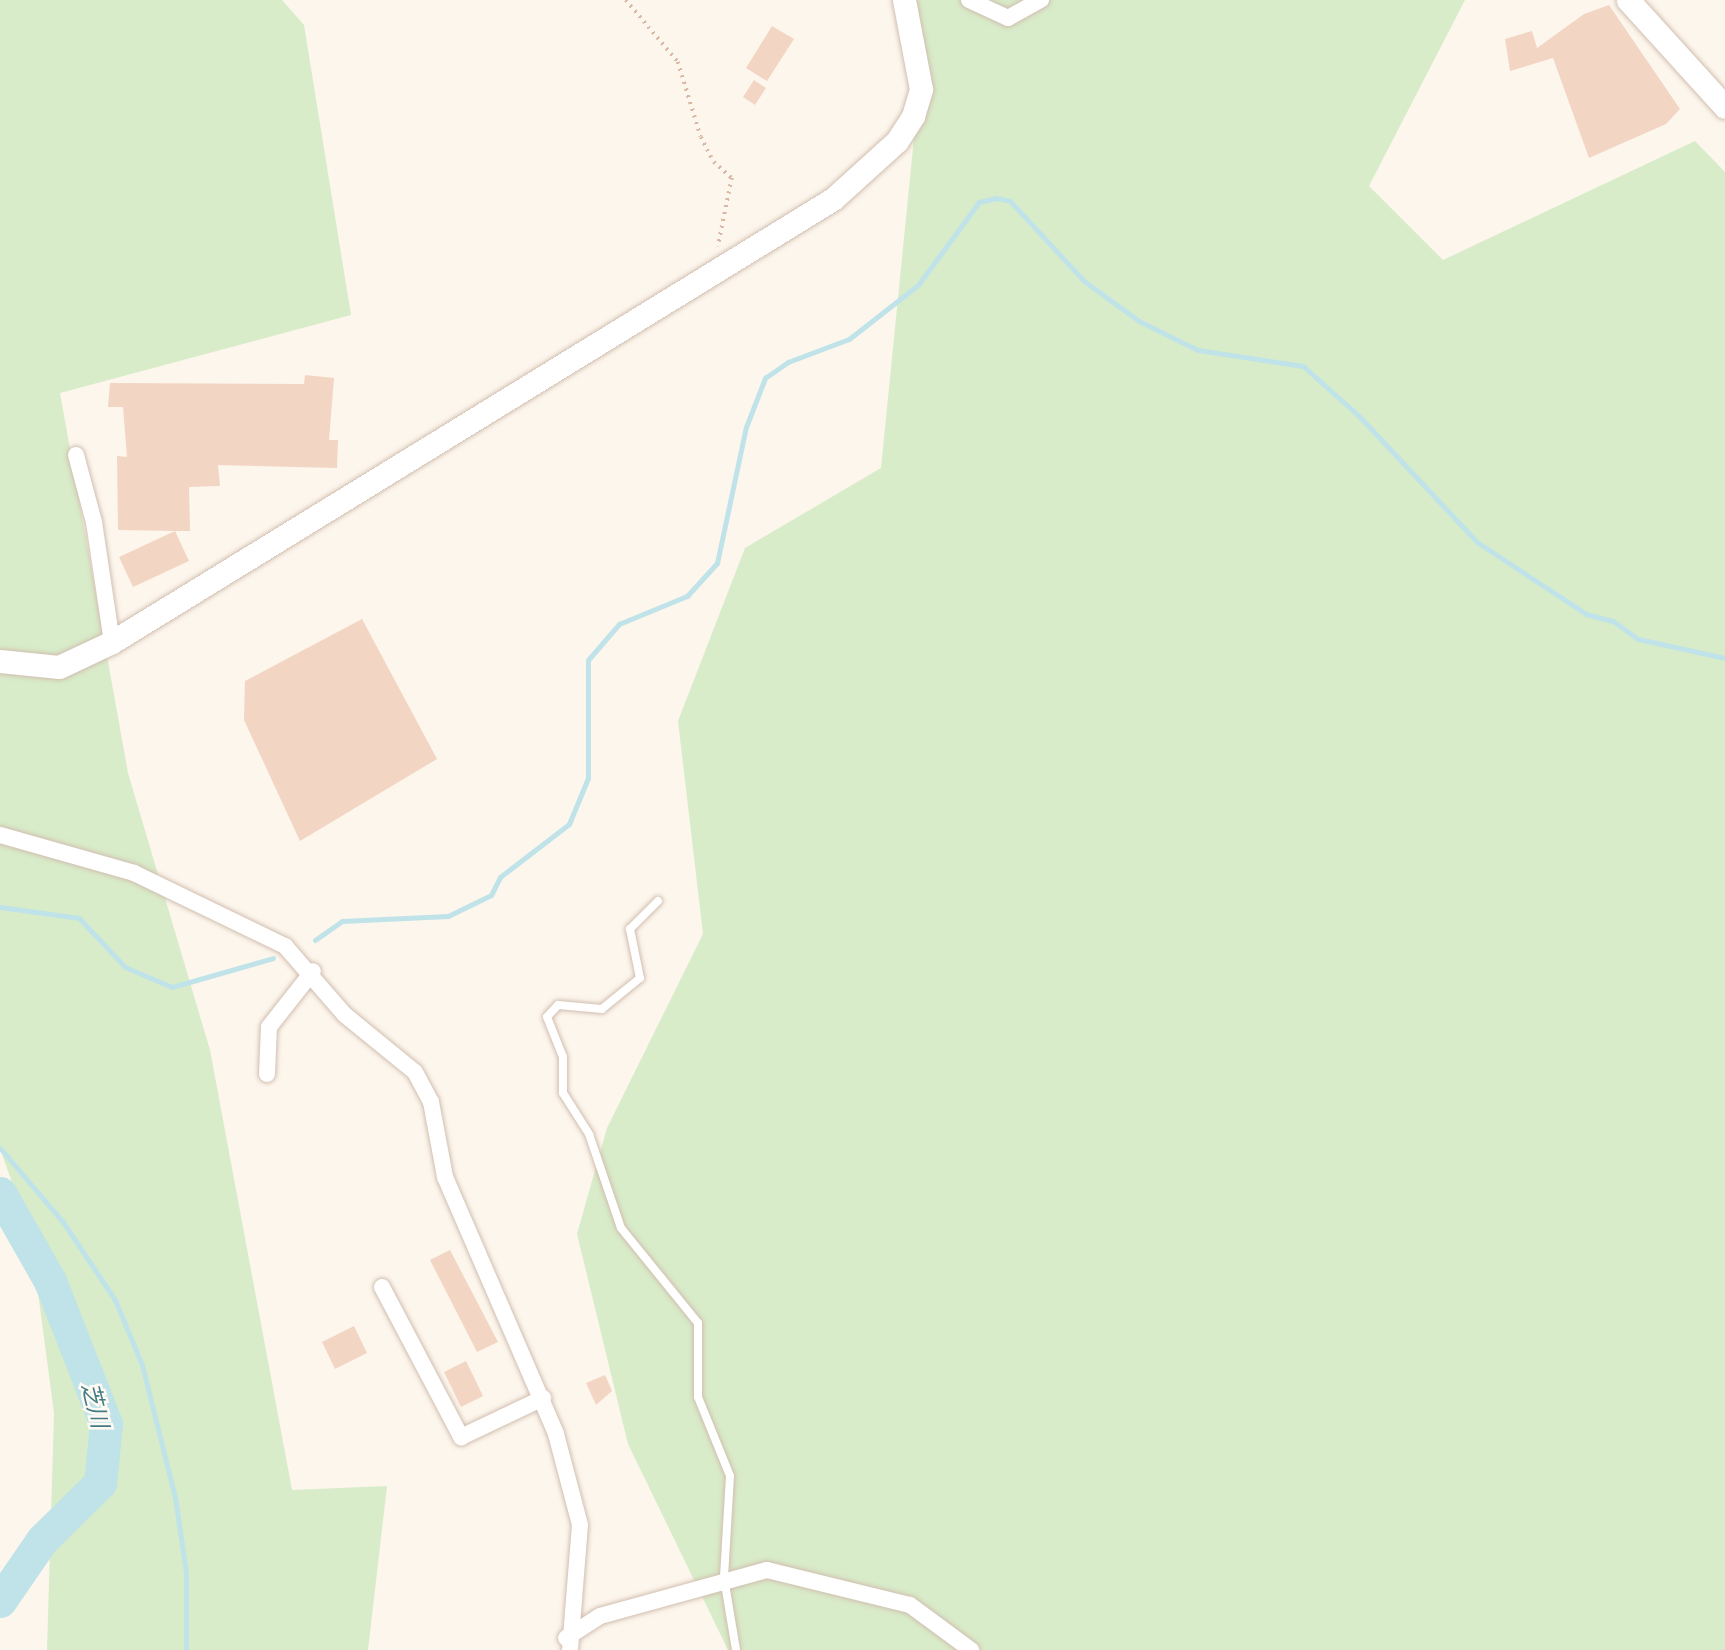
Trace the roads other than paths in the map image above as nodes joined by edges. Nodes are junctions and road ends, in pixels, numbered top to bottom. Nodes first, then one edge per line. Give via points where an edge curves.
1 (904, 0) edge
2 (969, 0) edge
3 (1041, 0) edge
4 (1628, 0) edge
5 (1725, 107) edge
6 (76, 455) dead end
7 (112, 642) junction
8 (0, 661) edge
9 (0, 835) edge
10 (658, 901) dead end
11 (313, 971) junction
12 (267, 1074) dead end
13 (382, 1287) dead end
14 (543, 1398) junction
15 (724, 1578) junction
16 (568, 1644) edge
17 (736, 1650) edge
18 (971, 1650) edge

1 - 7 street via 920,89 897,141 833,199
2 - 3 street via 1007,18
4 - 5 street
6 - 7 street via 96,533
7 - 8 street via 59,667
9 - 11 street via 134,873 285,946
10 - 15 lane via 630,929 640,978 602,1010 558,1005 547,1017 563,1057 563,1093 589,1134 621,1228 698,1323 698,1397 730,1476
11 - 12 street via 269,1027
11 - 14 street via 345,1015 420,1082 431,1102 445,1177
13 - 14 street via 461,1437
14 - 16 street via 580,1525
15 - 16 street via 600,1616
15 - 17 lane
15 - 18 street via 796,1572 910,1605

